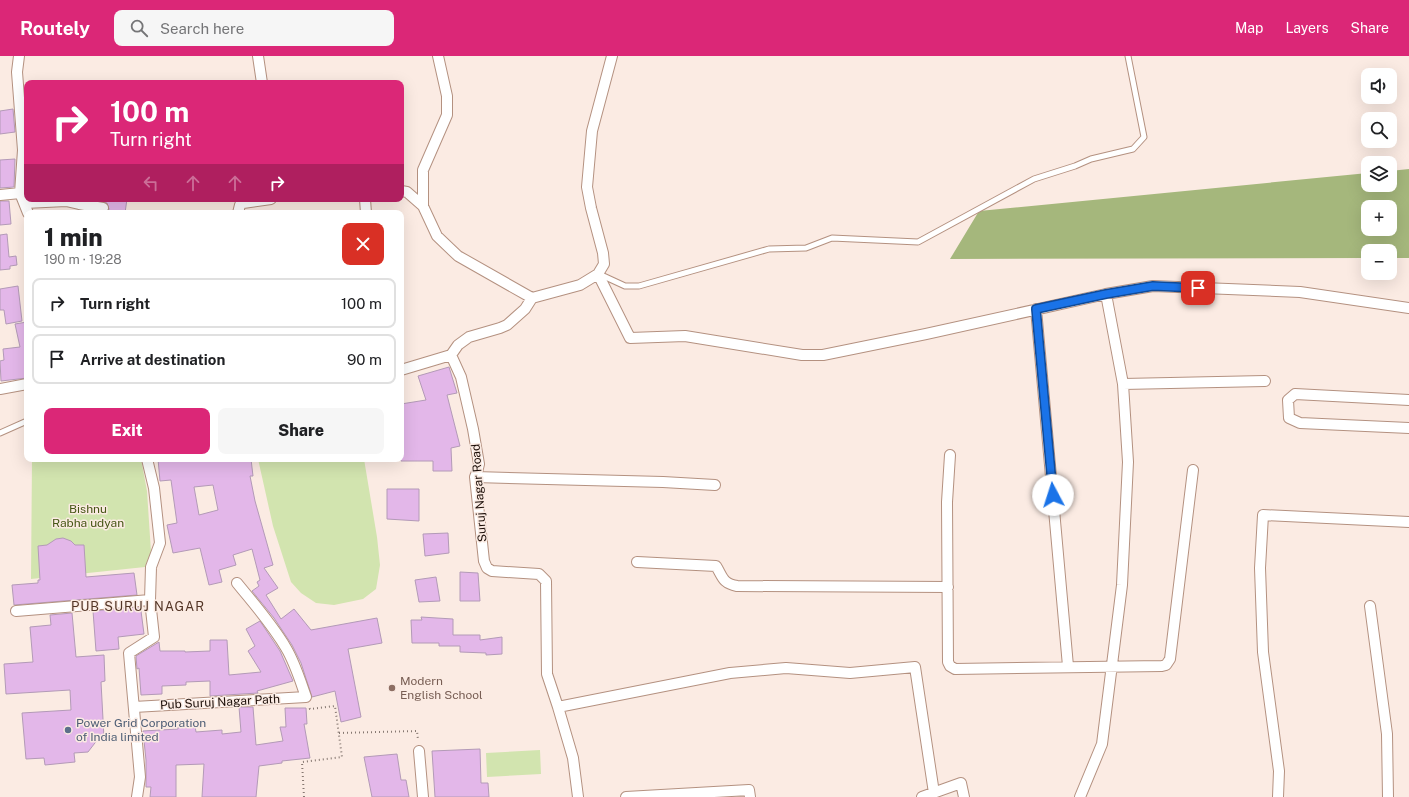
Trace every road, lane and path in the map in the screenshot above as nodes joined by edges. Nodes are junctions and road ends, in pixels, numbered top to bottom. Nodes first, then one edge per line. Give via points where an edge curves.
1 (19, 56) edge
2 (258, 56) edge
3 (438, 56) edge
4 (612, 56) edge
5 (1128, 56) edge
6 (262, 80) edge
7 (404, 192) edge
8 (20, 193) junction
9 (0, 195) edge
10 (24, 201) edge
11 (46, 202) edge
12 (70, 202) edge
13 (250, 202) edge
14 (25, 203) joint
15 (422, 206) junction
16 (103, 208) dead end
17 (27, 210) edge
18 (239, 210) edge
19 (598, 274) junction
20 (1106, 294) junction
21 (532, 298) junction
22 (1409, 308) edge
23 (1036, 309) junction
24 (451, 355) junction
25 (404, 369) edge
26 (1265, 381) dead end
27 (1123, 384) junction
28 (24, 385) edge
29 (0, 389) edge
30 (1409, 400) edge
31 (24, 422) edge
32 (1409, 428) edge
33 (0, 432) edge
34 (950, 455) dead end
35 (148, 462) edge
36 (1193, 470) dead end
37 (475, 477) junction
38 (715, 485) dead end
39 (1409, 522) edge
40 (637, 562) dead end
41 (237, 583) dead end
42 (948, 588) junction
43 (150, 600) junction
44 (1370, 606) dead end
45 (16, 611) dead end
46 (1068, 666) junction
47 (1112, 667) junction
48 (306, 697) junction
49 (134, 707) junction
50 (558, 707) junction
51 (339, 733) junction
52 (419, 751) joint
53 (934, 793) junction
54 (137, 797) edge
55 (304, 797) edge
56 (422, 797) edge
57 (578, 797) edge
58 (626, 797) edge
59 (750, 797) edge
60 (922, 797) edge
61 (964, 797) edge
62 (1080, 797) edge
63 (1278, 797) edge
64 (1388, 797) edge

1 - 8 street via 17,72 23,150
2 - 6 street
3 - 15 street via 447,96 447,115 424,170
4 - 19 street via 592,131 587,187 603,252 604,264
5 - 19 lane via 1144,138 1133,149 1091,158 1034,179 918,242 832,238 806,248 770,249 639,286 625,286
7 - 15 street
8 - 9 street
8 - 10 street
11 - 14 street
12 - 16 street
13 - 18 street via 240,205
14 - 17 street
15 - 21 street via 437,236 458,256
19 - 21 street via 580,285
19 - 23 street via 630,338 686,336 802,354 823,355
20 - 22 street via 1153,286 1300,292
20 - 23 street
20 - 27 street
21 - 24 street via 515,319 500,328 469,337 458,345
23 - 46 street
24 - 25 street
24 - 37 street, Suruj Nagar Road via 461,377 473,429 479,464
26 - 27 street
27 - 47 street via 1128,462 1122,585
28 - 29 street
30 - 32 street via 1295,394 1288,400 1290,418 1300,422
31 - 33 lane
34 - 42 street via 947,502
35 - 43 street via 154,488 160,543 151,567
36 - 47 street via 1170,659 1162,666
37 - 38 street
37 - 50 street, Suruj Nagar Road via 484,561 487,568 492,571 539,574 546,581 547,674
39 - 63 street via 1263,515 1260,568 1262,652 1279,771
40 - 42 street via 716,566 724,580 737,586
41 - 48 street via 286,648
42 - 46 street via 950,666 956,669
43 - 45 street
43 - 49 street via 154,637 129,653
44 - 64 street via 1387,734
46 - 47 street
47 - 62 street via 1102,744
48 - 49 street, Pub Suruj Nagar Path
48 - 51 path via 310,709 335,706
49 - 54 street via 140,777
50 - 53 street via 730,673 786,668 850,673 915,667
50 - 57 street, Suruj Nagar Road via 572,758
51 - 52 path via 416,731
51 - 55 path via 342,757 302,762
52 - 56 street
53 - 60 street
53 - 61 street via 961,783
58 - 59 street via 748,790

